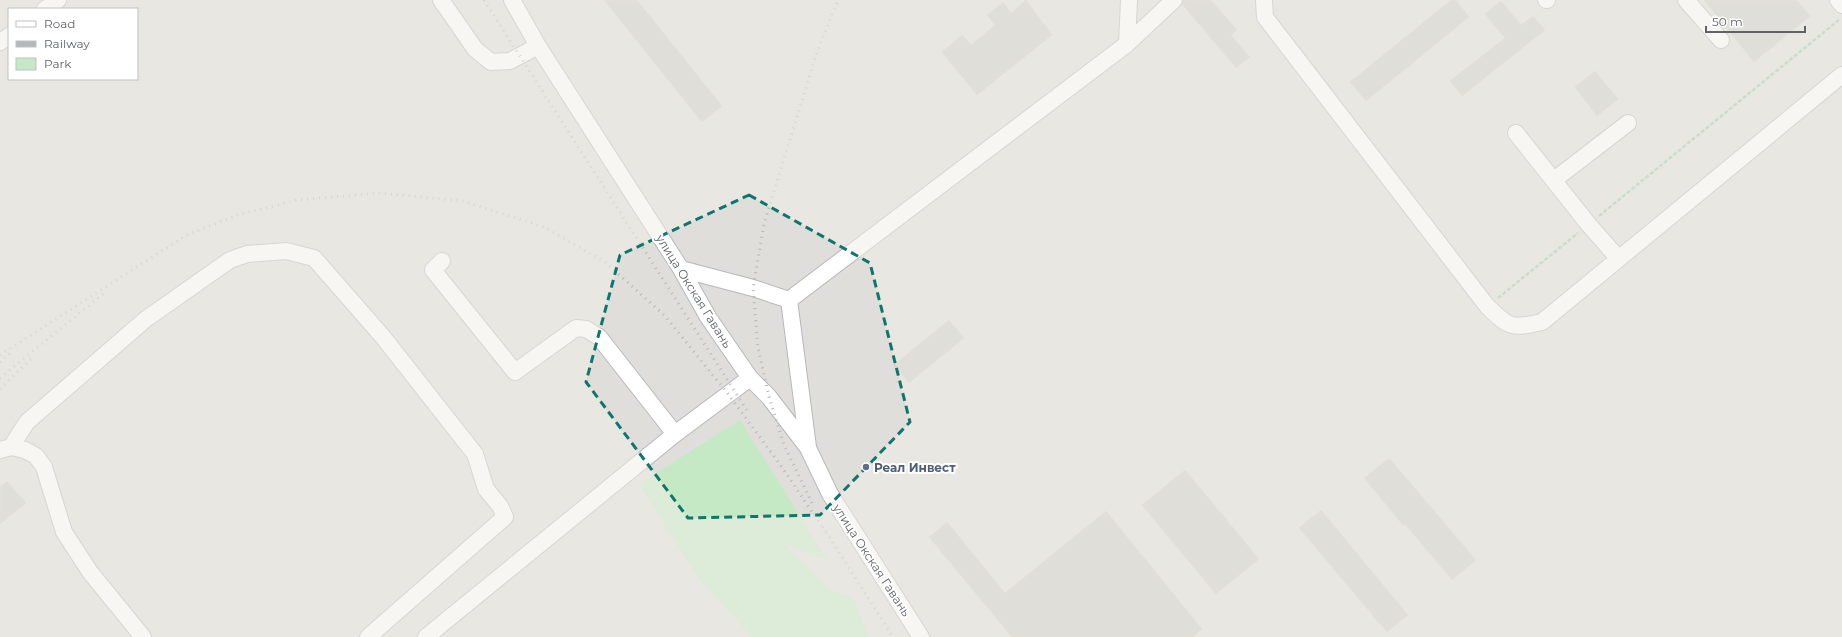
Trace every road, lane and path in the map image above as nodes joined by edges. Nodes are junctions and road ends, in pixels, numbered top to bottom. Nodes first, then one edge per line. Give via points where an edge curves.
1 (58, 0) edge
2 (441, 0) edge
3 (512, 0) edge
4 (1129, 0) edge
5 (1174, 0) edge
6 (1264, 0) edge
7 (1686, 0) edge
8 (1838, 0) edge
9 (1842, 5) edge
10 (46, 8) edge
11 (1842, 18) edge
12 (1721, 40) dead end
13 (1128, 44) junction
14 (538, 46) junction
15 (1842, 75) edge
16 (1628, 123) dead end
17 (1516, 133) dead end
18 (1554, 180) junction
19 (1589, 225) junction
20 (1619, 259) junction
21 (442, 261) dead end
22 (681, 269) junction
23 (789, 300) junction
24 (1487, 306) junction
25 (750, 378) junction
26 (675, 434) junction
27 (808, 448) junction
28 (6, 449) edge
29 (143, 637) edge
30 (368, 637) edge
31 (426, 637) edge
32 (921, 637) edge

1 - 10 street
2 - 14 street via 475,49 491,62 510,61
3 - 14 street, улица Окская Гавань
4 - 13 street
5 - 13 street
6 - 24 street via 1265,17
7 - 12 street
8 - 9 street
11 - 19 path
13 - 23 street
14 - 22 street, улица Окская Гавань
15 - 20 street
16 - 18 street
17 - 18 street
18 - 19 street
19 - 20 street
19 - 24 path
20 - 24 street via 1542,322 1520,327 1503,322
21 - 26 street via 433,270 515,372 576,328 586,329 600,337
22 - 23 street
22 - 25 street, улица Окская Гавань via 708,317
23 - 27 street
25 - 26 street
25 - 27 street, улица Окская Гавань via 769,397
26 - 31 street
27 - 32 street, улица Окская Гавань via 830,494
28 - 29 street via 25,450 36,456 44,467 64,532 90,572
28 - 30 street via 27,422 128,334 230,260 247,254 286,251 314,258 383,337 475,454 486,489 500,506 505,517

